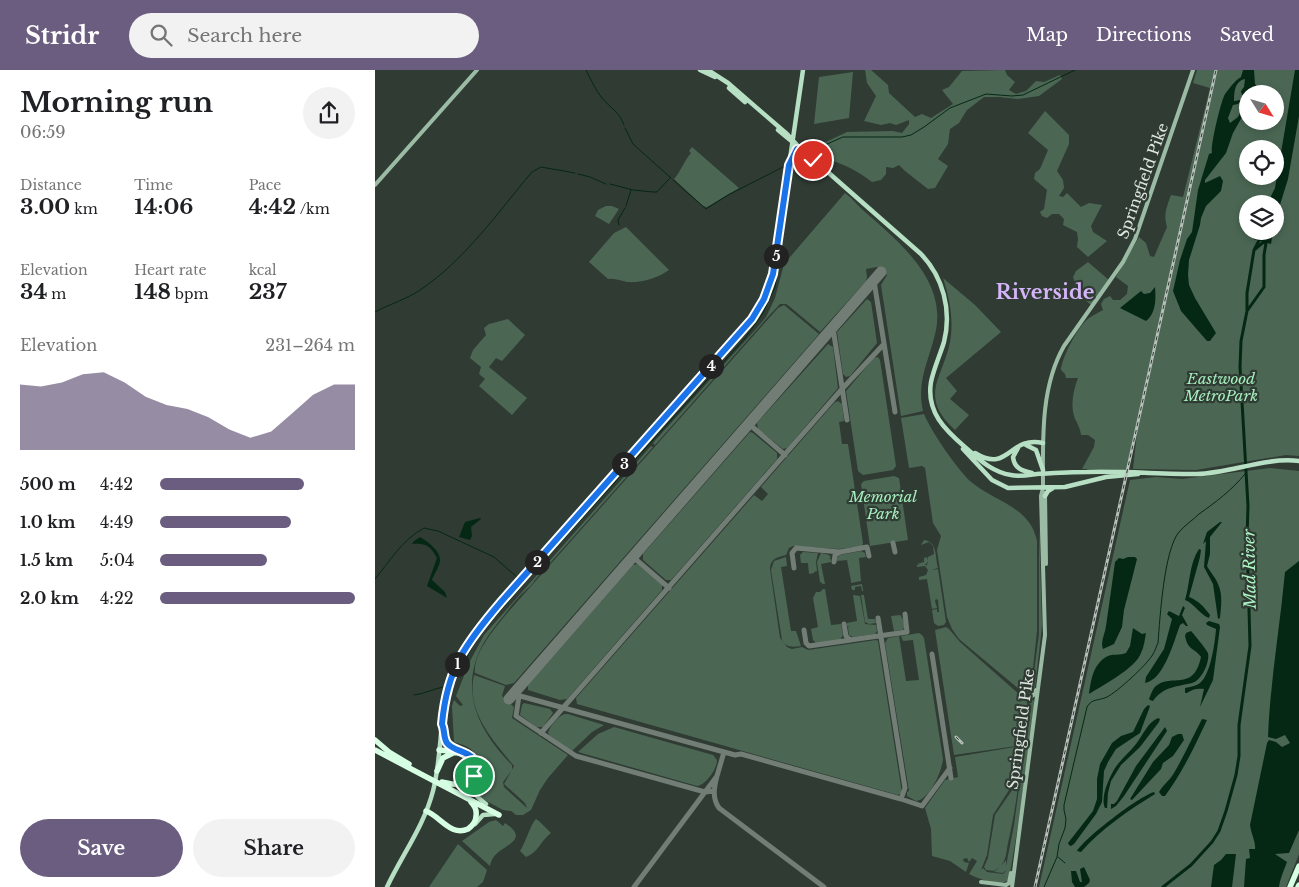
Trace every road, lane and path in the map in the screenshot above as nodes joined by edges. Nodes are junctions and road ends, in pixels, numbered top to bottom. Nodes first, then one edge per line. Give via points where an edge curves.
1 (477, 70) edge
2 (700, 70) edge
3 (708, 70) edge
4 (803, 70) edge
5 (1193, 70) edge
6 (795, 127) junction
7 (787, 134) junction
8 (795, 144) junction
9 (789, 165) junction
10 (375, 185) edge
11 (910, 245) junction
12 (950, 434) junction
13 (1043, 443) junction
14 (1026, 445) junction
15 (962, 448) junction
16 (1299, 462) edge
17 (1043, 474) junction
18 (1121, 474) junction
19 (1043, 488) junction
20 (1054, 488) junction
21 (1045, 496) junction
22 (1045, 573) junction
23 (1039, 683) junction
24 (1030, 697) dead end
25 (442, 724) junction
26 (375, 740) edge
27 (439, 749) junction
28 (375, 750) edge
29 (458, 751) junction
30 (405, 762) junction
31 (437, 771) junction
32 (443, 782) junction
33 (463, 796) junction
34 (486, 804) joint
35 (426, 811) junction
36 (499, 815) joint
37 (1016, 852) junction
38 (1299, 866) edge
39 (981, 882) dead end
40 (387, 887) edge
41 (1012, 887) edge
42 (1290, 887) edge

1 - 10 main road
2 - 8 main road via 725,85
3 - 7 main road via 727,82
4 - 6 main road
5 - 13 main road, Springfield Pike via 1135,238 1123,262 1058,359 1049,388
6 - 7 main road via 791,134
6 - 8 main road
7 - 8 main road
8 - 9 main road
8 - 9 main road
8 - 11 main road
9 - 25 main road via 774,269 757,312 470,639 453,670
11 - 12 main road via 932,268 945,301 945,334 930,392 935,414
11 - 15 main road via 935,277 944,304 944,331 928,388 929,401 939,425
12 - 13 main road via 992,460 1003,458 1024,443
12 - 17 main road via 997,472 1015,476
13 - 14 main road
13 - 17 main road, Springfield Pike
14 - 17 main road via 1036,450
14 - 17 main road via 1017,449 1014,462 1023,470
15 - 17 main road via 999,475 1012,478
15 - 19 main road via 985,474 1000,485 1018,489
16 - 18 main road via 1282,460 1207,474
17 - 18 main road
17 - 19 main road, Springfield Pike
18 - 20 main road
19 - 20 main road
19 - 21 main road, Springfield Pike
19 - 22 main road, Springfield Pike
20 - 21 main road
21 - 22 main road, Springfield Pike
22 - 23 main road, Springfield Pike via 1045,635
23 - 24 main road via 1035,694
23 - 37 main road, Springfield Pike
25 - 27 main road
25 - 29 main road via 447,742
26 - 30 highway
27 - 29 highway
27 - 31 main road
28 - 30 highway
28 - 33 highway
29 - 31 highway via 445,757
29 - 32 highway via 470,763 468,777 459,784
29 - 34 main road via 466,752 472,759 475,767 471,784 473,791
30 - 32 highway
31 - 35 main road
32 - 34 highway
33 - 35 highway via 473,804 476,814 473,825 465,830 453,829
33 - 36 highway
35 - 36 main road via 457,833 469,830 485,814
35 - 40 main road
37 - 39 main road via 1009,884
37 - 41 main road, Springfield Pike
38 - 42 highway

